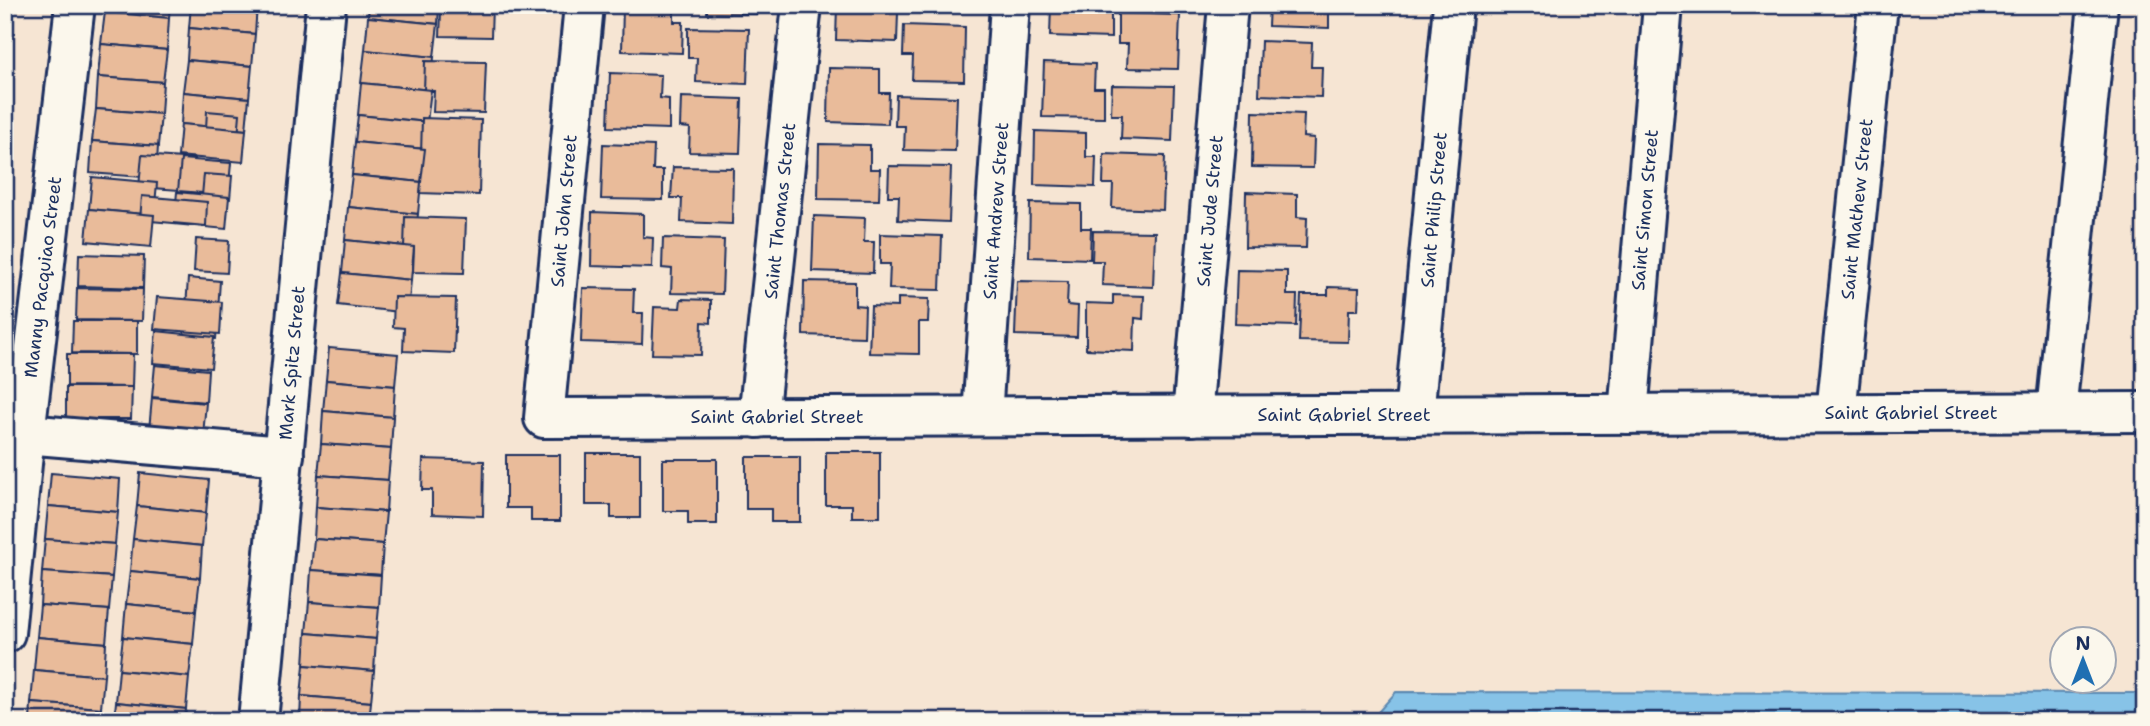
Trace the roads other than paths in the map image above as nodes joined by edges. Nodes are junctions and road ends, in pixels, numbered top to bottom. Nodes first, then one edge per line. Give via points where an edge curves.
1 (75, 5) edge
2 (326, 5) edge
3 (584, 5) edge
4 (802, 5) edge
5 (1010, 5) edge
6 (1228, 5) edge
7 (1453, 5) edge
8 (1663, 5) edge
9 (1878, 5) edge
10 (2098, 5) edge
11 (2056, 412) junction
12 (2145, 412) edge
13 (1836, 413) junction
14 (1628, 414) junction
15 (1414, 415) junction
16 (982, 416) junction
17 (1192, 416) junction
18 (544, 418) joint
19 (758, 418) junction
20 (25, 434) junction
21 (284, 456) junction
22 (5, 633) edge
23 (258, 721) edge

1 - 20 street, Manny Pacquiao Street
2 - 21 street, Mark Spitz Street
3 - 18 street, Saint John Street
4 - 19 street, Saint Thomas Street
5 - 16 street, Saint Andrew Street
6 - 17 street, Saint Jude Street
7 - 15 street, Saint Philip Street
8 - 14 street, Saint Simon Street
9 - 13 street, Saint Mathew Street
10 - 11 street
11 - 12 street, Saint Gabriel Street
11 - 13 street, Saint Gabriel Street
13 - 14 street, Saint Gabriel Street
14 - 15 street, Saint Gabriel Street
15 - 17 street, Saint Gabriel Street
16 - 17 street, Saint Gabriel Street
16 - 19 street, Saint Gabriel Street
18 - 19 street, Saint Gabriel Street
20 - 21 street
20 - 22 street, Manny Pacquiao Street
21 - 23 street, Mark Spitz Street

